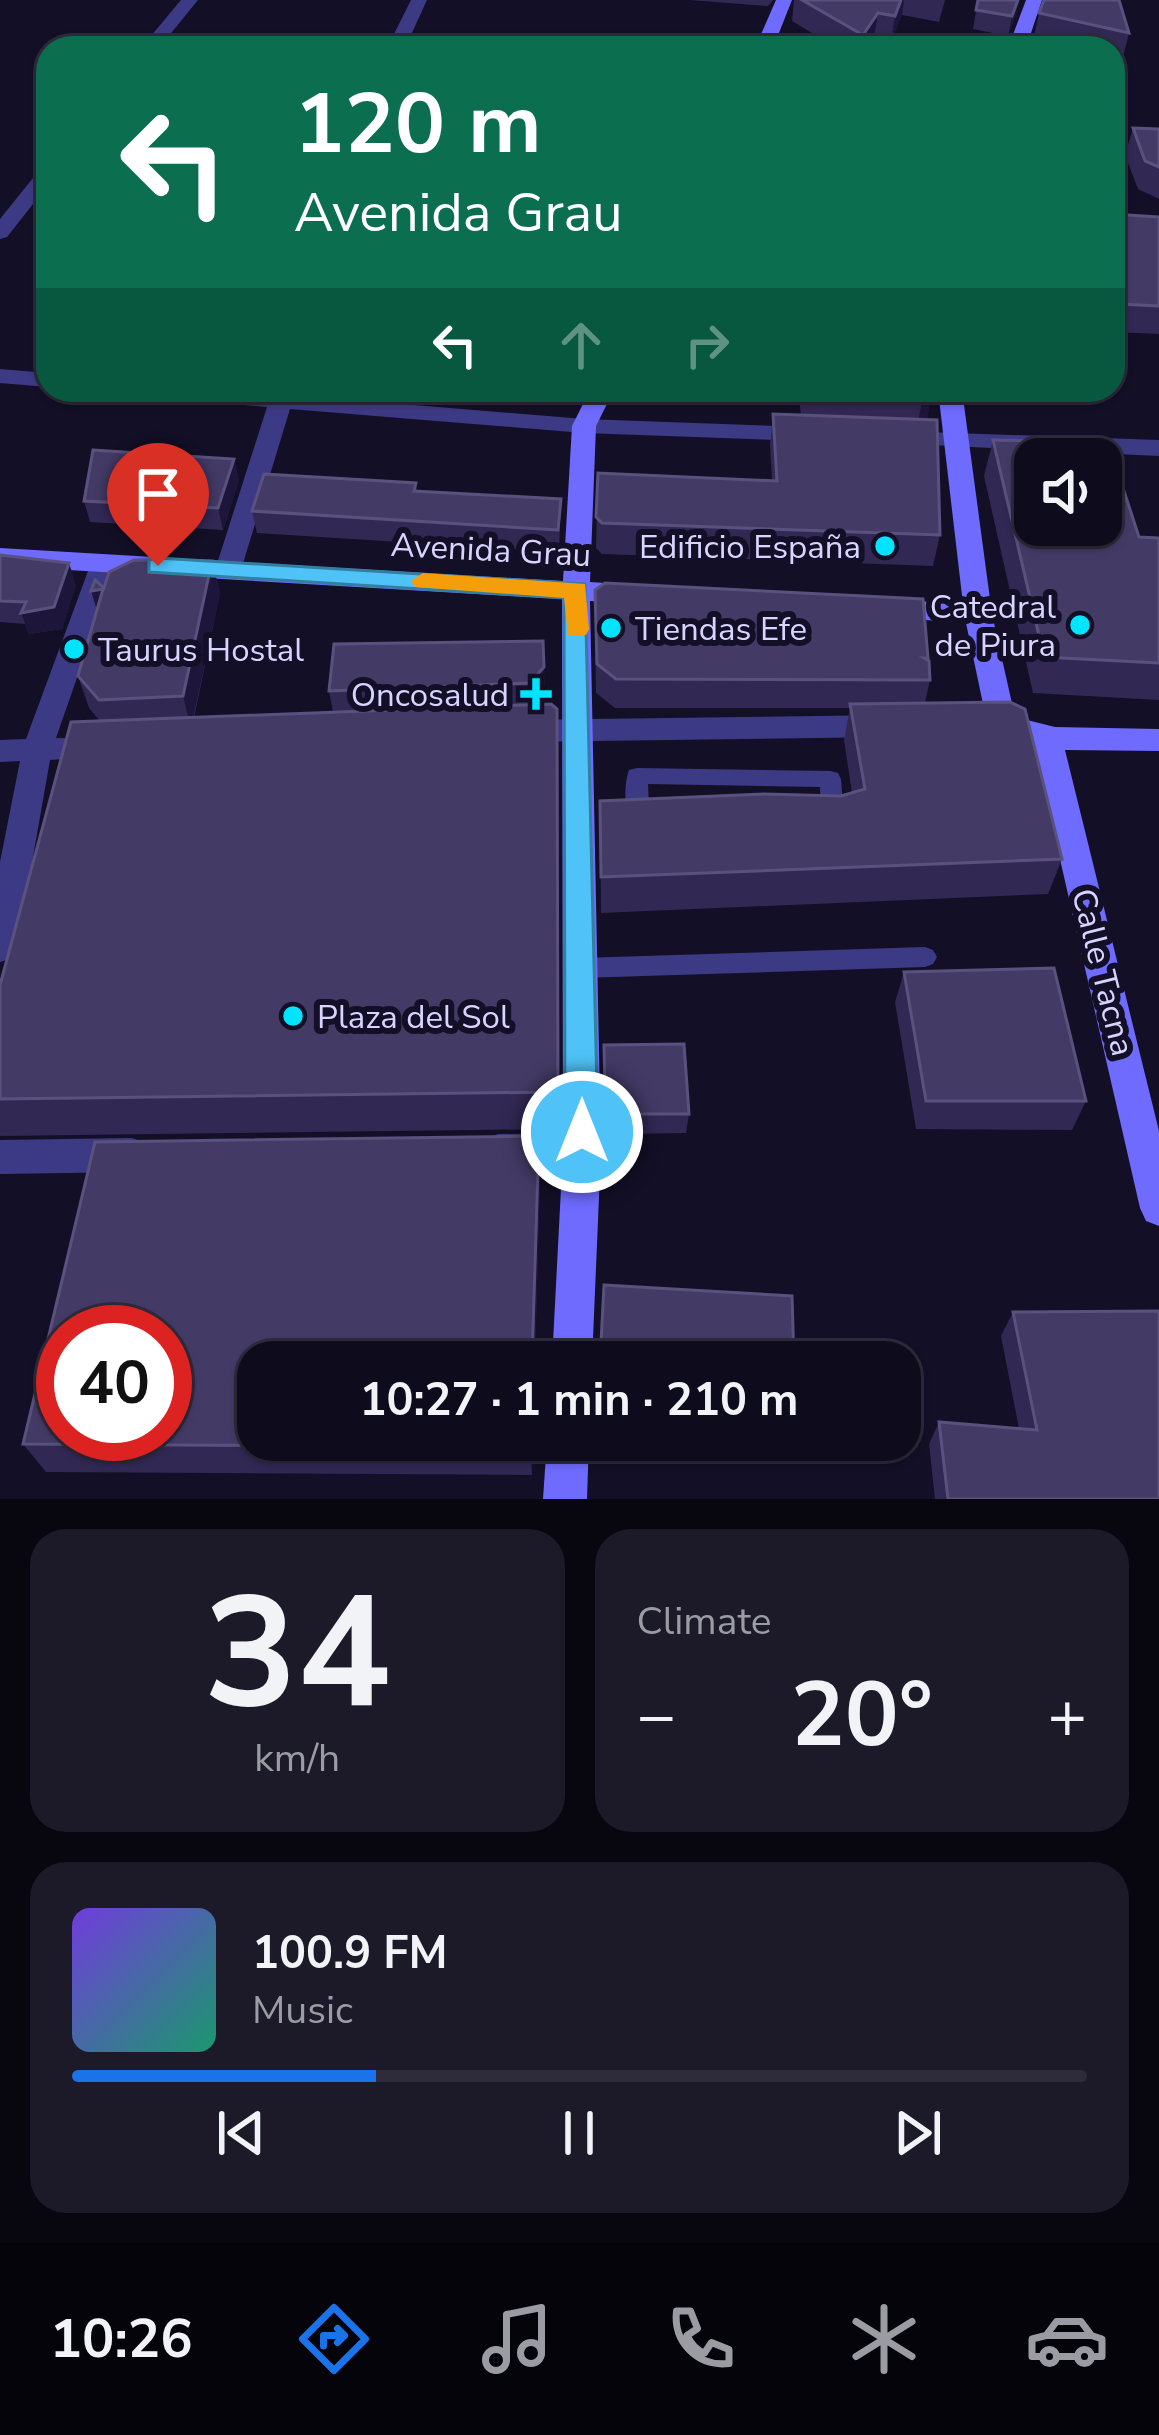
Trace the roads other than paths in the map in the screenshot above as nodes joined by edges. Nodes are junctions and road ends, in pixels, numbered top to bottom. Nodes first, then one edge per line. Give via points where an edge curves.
1 (190, 0) edge
2 (419, 0) edge
3 (784, 0) edge
4 (1034, 0) edge
5 (160, 36) edge
6 (402, 36) edge
7 (769, 36) edge
8 (1021, 36) edge
9 (36, 187) edge
10 (0, 233) edge
11 (0, 376) edge
12 (36, 379) edge
13 (280, 402) edge
14 (342, 402) edge
15 (596, 402) edge
16 (952, 402) edge
17 (584, 426) junction
18 (957, 440) junction
19 (1159, 448) edge
20 (0, 556) edge
21 (104, 563) junction
22 (228, 570) junction
23 (576, 590) junction
24 (671, 596) edge
25 (850, 606) edge
26 (978, 614) junction
27 (910, 726) edge
28 (578, 728) junction
29 (484, 732) edge
30 (1046, 736) junction
31 (1159, 740) edge
32 (131, 746) edge
33 (37, 749) junction
34 (0, 751) edge
35 (608, 812) junction
36 (0, 948) edge
37 (925, 956) dead end
38 (580, 968) junction
39 (582, 1150) junction
40 (466, 1152) edge
41 (163, 1155) edge
42 (0, 1156) edge
43 (1154, 1160) edge
44 (1159, 1208) edge
45 (573, 1341) edge
46 (567, 1461) edge
47 (565, 1499) edge

1 - 5 street
2 - 6 street
3 - 7 street
4 - 8 street
9 - 10 street
11 - 12 street
13 - 22 street
14 - 17 street
15 - 17 street
16 - 18 street
17 - 18 street
17 - 23 street
18 - 19 street
18 - 26 street
20 - 21 street, Avenida Grau
21 - 22 street, Avenida Grau
21 - 33 street
22 - 23 street, Avenida Grau
23 - 24 street, Avenida Grau
23 - 28 street
25 - 26 street
26 - 30 street via 990,723
27 - 28 street
28 - 29 street
28 - 35 street
30 - 31 street
30 - 43 street, Calle Tacna
32 - 33 street
33 - 34 street
33 - 36 street
35 - 35 lane via 832,820 830,778 637,776
35 - 38 street
37 - 38 lane
38 - 39 street
39 - 40 street
39 - 45 street
41 - 42 street
43 - 44 street, Calle Tacna
46 - 47 street

